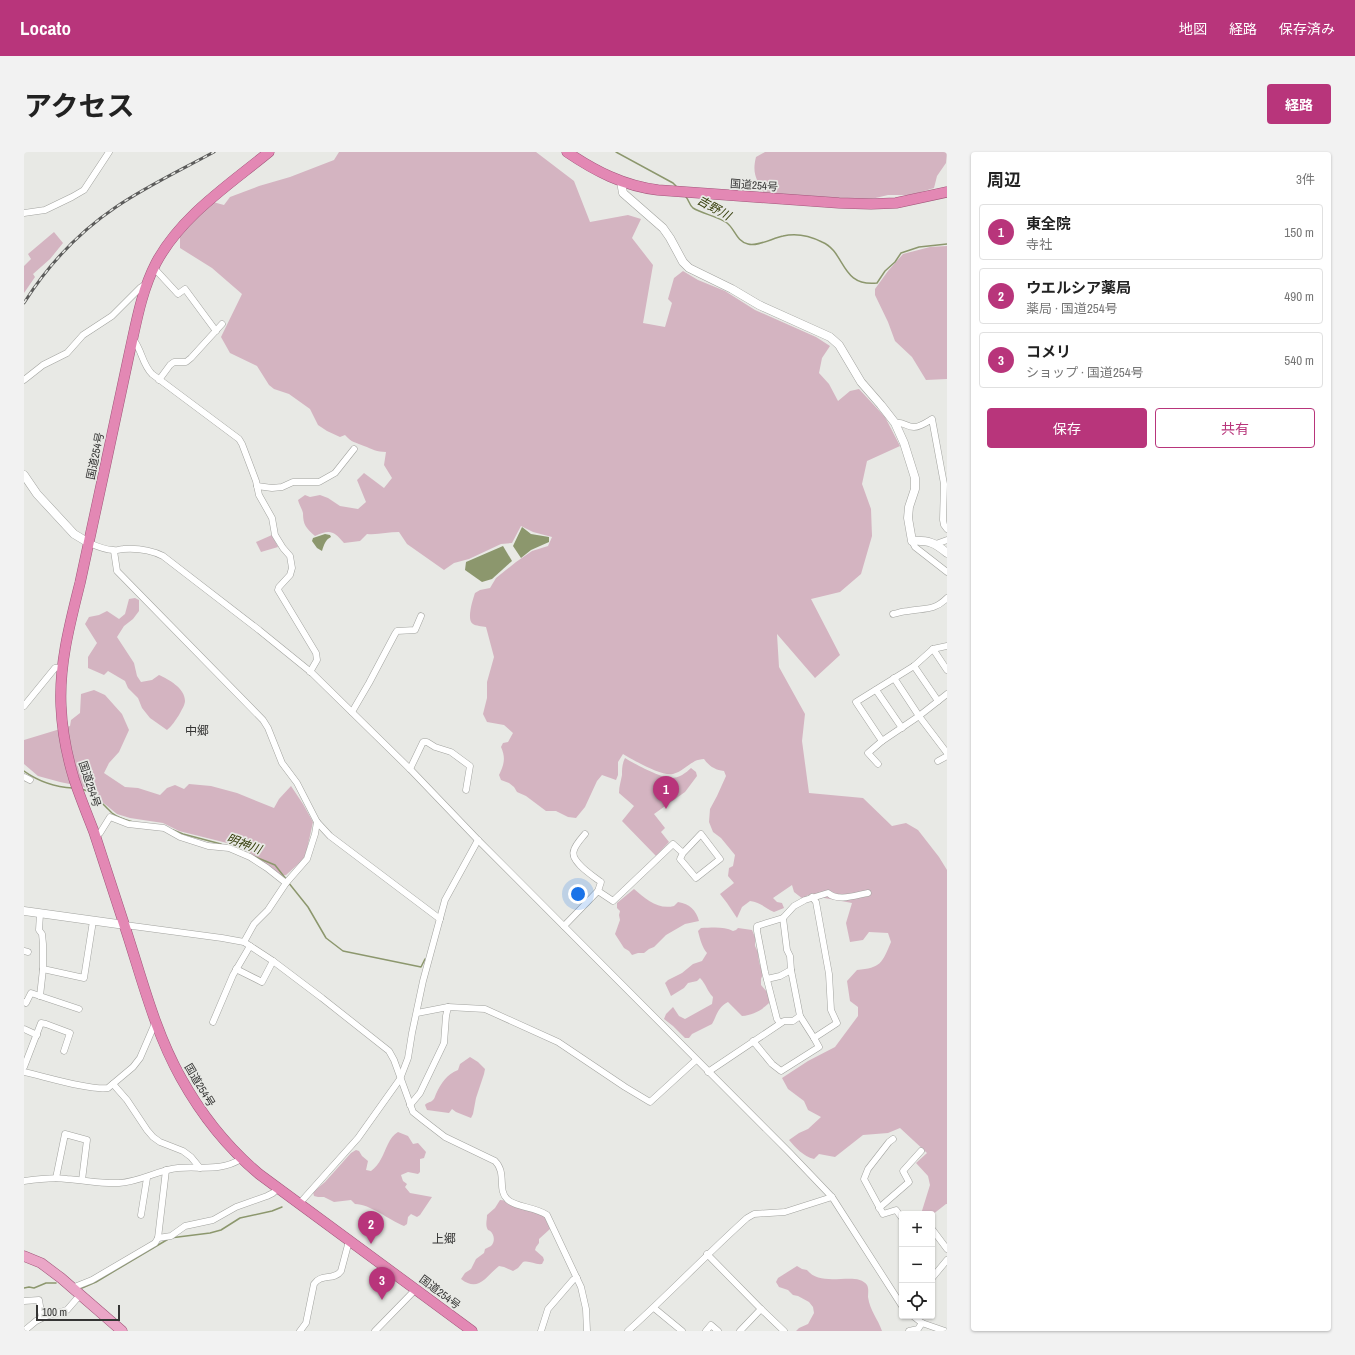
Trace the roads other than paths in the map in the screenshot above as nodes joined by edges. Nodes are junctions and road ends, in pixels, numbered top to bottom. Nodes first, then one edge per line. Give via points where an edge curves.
1 (109, 152) edge
2 (269, 152) edge
3 (567, 152) edge
4 (621, 182) junction
5 (947, 192) edge
6 (24, 213) edge
7 (154, 268) junction
8 (146, 284) junction
9 (222, 324) dead end
10 (216, 331) junction
11 (133, 339) junction
12 (24, 380) edge
13 (159, 380) junction
14 (895, 423) junction
15 (354, 449) dead end
16 (944, 467) edge
17 (24, 475) edge
18 (257, 486) junction
19 (947, 529) edge
20 (947, 540) edge
21 (912, 541) junction
22 (89, 543) junction
23 (936, 544) junction
24 (114, 550) junction
25 (947, 553) edge
26 (947, 572) edge
27 (947, 598) edge
28 (893, 614) dead end
29 (421, 616) dead end
30 (947, 646) edge
31 (933, 649) junction
32 (914, 666) junction
33 (62, 667) junction
34 (947, 670) edge
35 (310, 672) junction
36 (894, 678) junction
37 (876, 690) junction
38 (947, 694) edge
39 (938, 701) junction
40 (24, 706) edge
41 (352, 712) junction
42 (919, 716) junction
43 (902, 728) junction
44 (882, 741) junction
45 (947, 753) edge
46 (947, 756) edge
47 (938, 761) dead end
48 (878, 764) dead end
49 (410, 769) junction
50 (466, 790) dead end
51 (317, 822) junction
52 (585, 834) dead end
53 (95, 837) junction
54 (478, 840) junction
55 (683, 853) junction
56 (288, 881) junction
57 (598, 891) junction
58 (868, 893) dead end
59 (812, 897) junction
60 (24, 911) edge
61 (40, 914) junction
62 (782, 918) junction
63 (440, 919) junction
64 (93, 921) junction
65 (125, 925) junction
66 (564, 926) junction
67 (247, 944) junction
68 (273, 961) junction
69 (43, 969) junction
70 (236, 969) junction
71 (791, 970) junction
72 (767, 979) junction
73 (40, 996) junction
74 (24, 1002) edge
75 (448, 1007) junction
76 (79, 1009) dead end
77 (417, 1013) junction
78 (800, 1016) junction
79 (156, 1021) junction
80 (213, 1022) dead end
81 (780, 1023) junction
82 (24, 1029) edge
83 (36, 1035) junction
84 (814, 1038) junction
85 (753, 1041) junction
86 (64, 1050) dead end
87 (696, 1060) junction
88 (24, 1067) edge
89 (24, 1072) edge
90 (708, 1072) junction
91 (400, 1079) junction
92 (113, 1084) junction
93 (410, 1105) junction
94 (893, 1139) dead end
95 (921, 1151) dead end
96 (241, 1159) junction
97 (200, 1168) junction
98 (166, 1170) junction
99 (56, 1178) junction
100 (147, 1178) junction
101 (82, 1180) junction
102 (24, 1181) edge
103 (278, 1189) junction
104 (832, 1197) junction
105 (299, 1204) junction
106 (880, 1208) junction
107 (899, 1214) edge
108 (141, 1215) dead end
109 (935, 1234) edge
110 (158, 1238) junction
111 (348, 1241) junction
112 (947, 1249) edge
113 (707, 1254) junction
114 (24, 1256) edge
115 (947, 1260) edge
116 (935, 1274) edge
117 (577, 1278) junction
118 (72, 1288) junction
119 (416, 1289) junction
120 (80, 1295) junction
121 (899, 1295) edge
122 (895, 1296) junction
123 (24, 1301) edge
124 (899, 1302) edge
125 (654, 1308) junction
126 (761, 1309) junction
127 (42, 1318) junction
128 (916, 1319) edge
129 (922, 1324) junction
130 (25, 1328) edge
131 (122, 1331) edge
132 (300, 1331) edge
133 (375, 1331) edge
134 (472, 1331) edge
135 (541, 1331) edge
136 (587, 1331) edge
137 (628, 1331) edge
138 (682, 1331) edge
139 (706, 1331) edge
140 (718, 1331) edge
141 (740, 1331) edge
142 (784, 1331) edge
143 (909, 1331) edge
144 (945, 1331) edge

1 - 6 street via 84,190 44,210
2 - 7 highway, 国道254号 via 190,217 165,248
3 - 4 highway, 国道254号
4 - 5 highway, 国道254号 via 645,188 690,193 871,204 896,203
4 - 14 street via 623,193 663,228 689,268 732,289 759,306 830,337 839,345 861,382
7 - 8 highway, 国道254号
7 - 10 street via 178,294 185,288
8 - 11 highway, 国道254号
8 - 12 street via 112,316 83,335 67,353 43,365
9 - 10 street
10 - 13 street via 191,358 183,363 174,362 170,365
11 - 13 street via 140,348 146,368
11 - 22 highway, 国道254号
13 - 18 street via 239,439
14 - 16 street via 900,422 913,427 932,419
14 - 21 street via 915,478 908,518
15 - 18 street via 335,473 319,482 293,482 272,488
16 - 19 street via 943,520
17 - 22 street via 74,534
18 - 35 street via 259,495 272,518 275,535 290,556 290,575 278,590 316,653 317,660
20 - 23 street
21 - 23 street
21 - 26 street via 915,547
22 - 24 street
22 - 33 highway, 国道254号
23 - 25 street
24 - 35 street via 142,549 163,556
24 - 51 street via 117,571 263,720 282,763 297,783
27 - 28 street via 926,610
29 - 41 street via 415,630 397,631
30 - 31 street
31 - 32 street
31 - 34 street
32 - 36 street
32 - 39 street
33 - 40 street via 55,668
33 - 53 highway, 国道254号 via 62,715 71,767
35 - 41 street
36 - 37 street
36 - 42 street
37 - 43 street
37 - 44 street via 856,702
38 - 39 street
39 - 42 street
41 - 49 street
42 - 43 street
42 - 45 street
43 - 44 street
44 - 48 street via 868,753
46 - 47 street
49 - 50 street via 423,742 427,742 451,752 470,766
49 - 54 street
51 - 56 street via 307,859
51 - 63 street via 330,836
52 - 57 street via 573,851 573,856 600,882
53 - 56 street via 110,817 128,824 164,828 180,837 208,846 229,848 250,857
53 - 65 highway, 国道254号
54 - 63 street via 445,900
54 - 66 street
55 - 55 street via 701,834 720,860 696,878 680,859
55 - 57 street via 673,844 613,902
56 - 67 street via 268,910 254,924
57 - 66 street
58 - 59 street via 846,898 828,893
59 - 62 street via 794,906
59 - 84 street via 816,902 829,974 831,1010 837,1023
60 - 61 street
61 - 64 street
61 - 69 street
62 - 71 street
62 - 72 street via 757,926
63 - 77 street
64 - 65 street
64 - 69 street via 84,978
65 - 67 street via 222,938
65 - 79 highway, 国道254号
66 - 87 street
67 - 68 street
67 - 70 street
68 - 70 street via 262,982
68 - 91 street via 388,1051
69 - 73 street
70 - 80 street
71 - 72 street
71 - 78 street
72 - 81 street
73 - 74 street via 31,993 26,1003
73 - 76 street
75 - 77 street
75 - 87 street via 485,1009 548,1036 650,1102
75 - 93 street via 444,1043 420,1093
77 - 91 street via 408,1058
78 - 81 street via 793,1021
78 - 84 street
79 - 92 street via 140,1058
79 - 96 highway, 国道254号 via 171,1058 192,1097 207,1120
81 - 85 street
82 - 83 street
83 - 86 street via 41,1023 70,1034
83 - 88 street
84 - 85 street via 819,1047 781,1071
85 - 90 street
87 - 90 street
89 - 92 street via 104,1088
90 - 104 street
91 - 93 street
91 - 105 street via 354,1142
92 - 97 street via 153,1137 183,1151
93 - 117 street via 413,1112 445,1137 495,1161 500,1166 507,1200 547,1215
94 - 106 street via 868,1169 864,1178
95 - 106 street via 903,1171 909,1182
96 - 97 street via 223,1167
96 - 103 highway, 国道254号
97 - 98 street
98 - 100 street
98 - 110 street
99 - 101 street
99 - 101 street via 65,1134 87,1140
99 - 102 street
100 - 101 street via 118,1184
100 - 108 street
103 - 105 highway, 国道254号
103 - 110 street via 267,1196 236,1206 213,1220 185,1226 171,1236
104 - 113 street via 785,1212 754,1214
104 - 122 street
105 - 111 highway, 国道254号
106 - 107 street via 883,1214 896,1210
109 - 112 street
110 - 118 street via 155,1243 126,1261
111 - 119 highway, 国道254号
111 - 132 street via 342,1271 332,1277 321,1278 314,1284 306,1323
113 - 125 street
113 - 126 street
114 - 118 main road via 41,1263
115 - 116 street
117 - 135 street via 548,1308
117 - 136 street via 584,1294
118 - 120 main road
119 - 133 street
119 - 134 highway, 国道254号
120 - 127 street via 66,1310
120 - 131 main road
121 - 122 street
122 - 124 street
123 - 127 street via 39,1300
125 - 137 street
125 - 138 street
126 - 141 street
126 - 142 street
127 - 130 street
128 - 129 street
129 - 143 street via 918,1329
129 - 144 street
139 - 140 street via 711,1325

